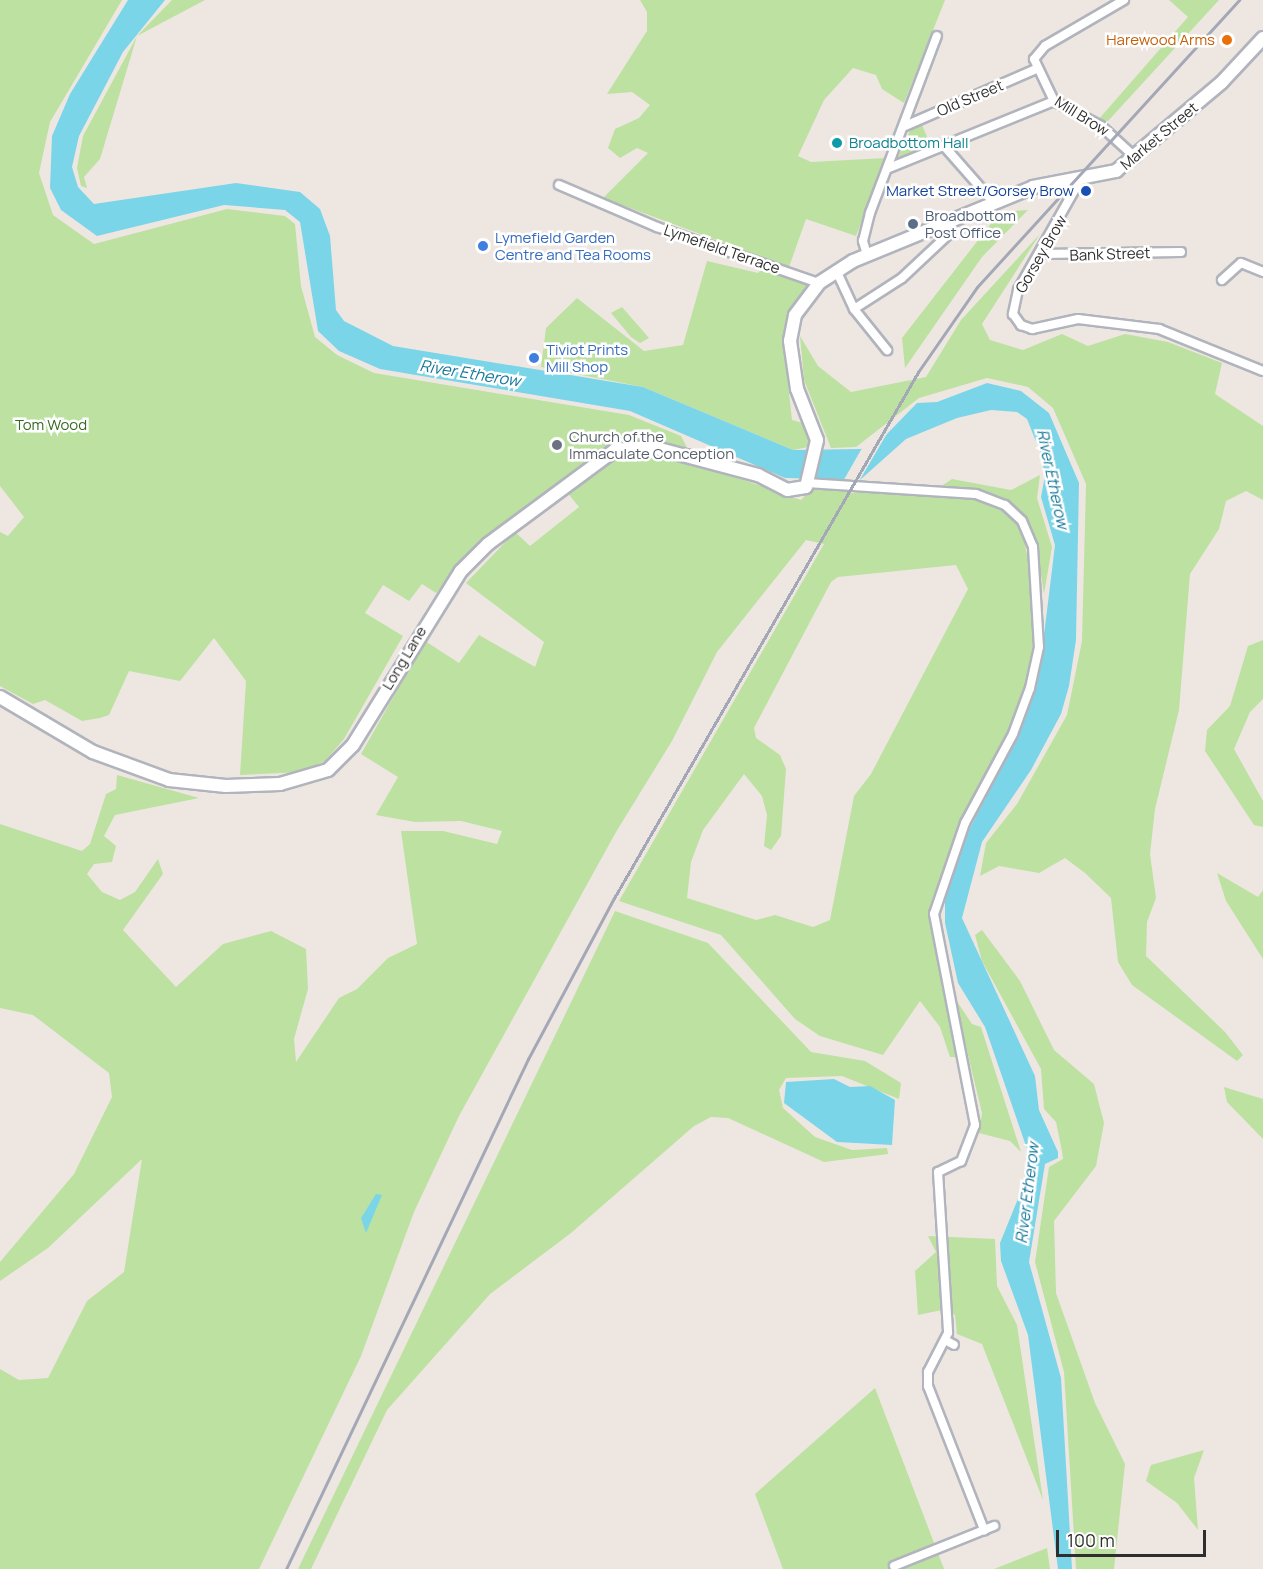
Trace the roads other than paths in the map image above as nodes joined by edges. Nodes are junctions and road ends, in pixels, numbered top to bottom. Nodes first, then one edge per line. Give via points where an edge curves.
1 (1124, 0) edge
2 (937, 36) dead end
3 (1263, 38) edge
4 (1036, 69) junction
5 (1054, 101) junction
6 (905, 126) junction
7 (944, 146) junction
8 (1136, 158) junction
9 (889, 168) junction
10 (1078, 182) junction
11 (559, 185) dead end
12 (994, 202) junction
13 (952, 220) junction
14 (1180, 252) dead end
15 (1040, 254) junction
16 (867, 255) junction
17 (836, 270) junction
18 (1263, 272) edge
19 (1222, 280) dead end
20 (819, 283) junction
21 (854, 309) junction
22 (887, 350) dead end
23 (1262, 368) edge
24 (808, 481) junction
25 (0, 697) edge
26 (945, 1340) junction
27 (954, 1345) dead end
28 (994, 1526) dead end
29 (984, 1530) junction
30 (894, 1566) dead end

1 - 4 street via 1045,46 1035,55
2 - 6 street
3 - 8 street, Market Street via 1232,73
4 - 5 street, Mill Brow
4 - 6 street, Old Street
5 - 7 street
5 - 8 street, Mill Brow via 1101,126
6 - 9 street
7 - 9 street
7 - 12 street
8 - 10 street, Market Street via 1103,177
9 - 16 street via 870,213 863,241
10 - 12 street, Market Street via 1042,184
10 - 15 street, Gorsey Brow
11 - 20 street, Lymefield Terrace via 657,227
12 - 13 street, Market Street
13 - 16 street, Market Street
13 - 21 street via 950,233 902,278
14 - 15 street, Bank Street
15 - 23 street, Gorsey Brow via 1013,305 1013,314 1026,328 1078,319 1159,329
16 - 17 street, Market Street
17 - 20 street, Market Street
17 - 21 street
18 - 19 street via 1240,263
20 - 24 street, Market Street via 795,315 790,341 797,389 817,443
21 - 22 street
24 - 25 street, Long Lane via 795,492 758,475 670,451 638,444 615,450 488,544 461,571 346,755 328,770 300,782 226,786 144,773 93,752
24 - 26 street via 976,494 1005,505 1022,521 1033,547 1039,647 1030,688 1013,734 965,823 934,914 975,1125 961,1161 937,1176
26 - 27 street
26 - 29 street via 928,1372 928,1386
28 - 29 street
29 - 30 street

